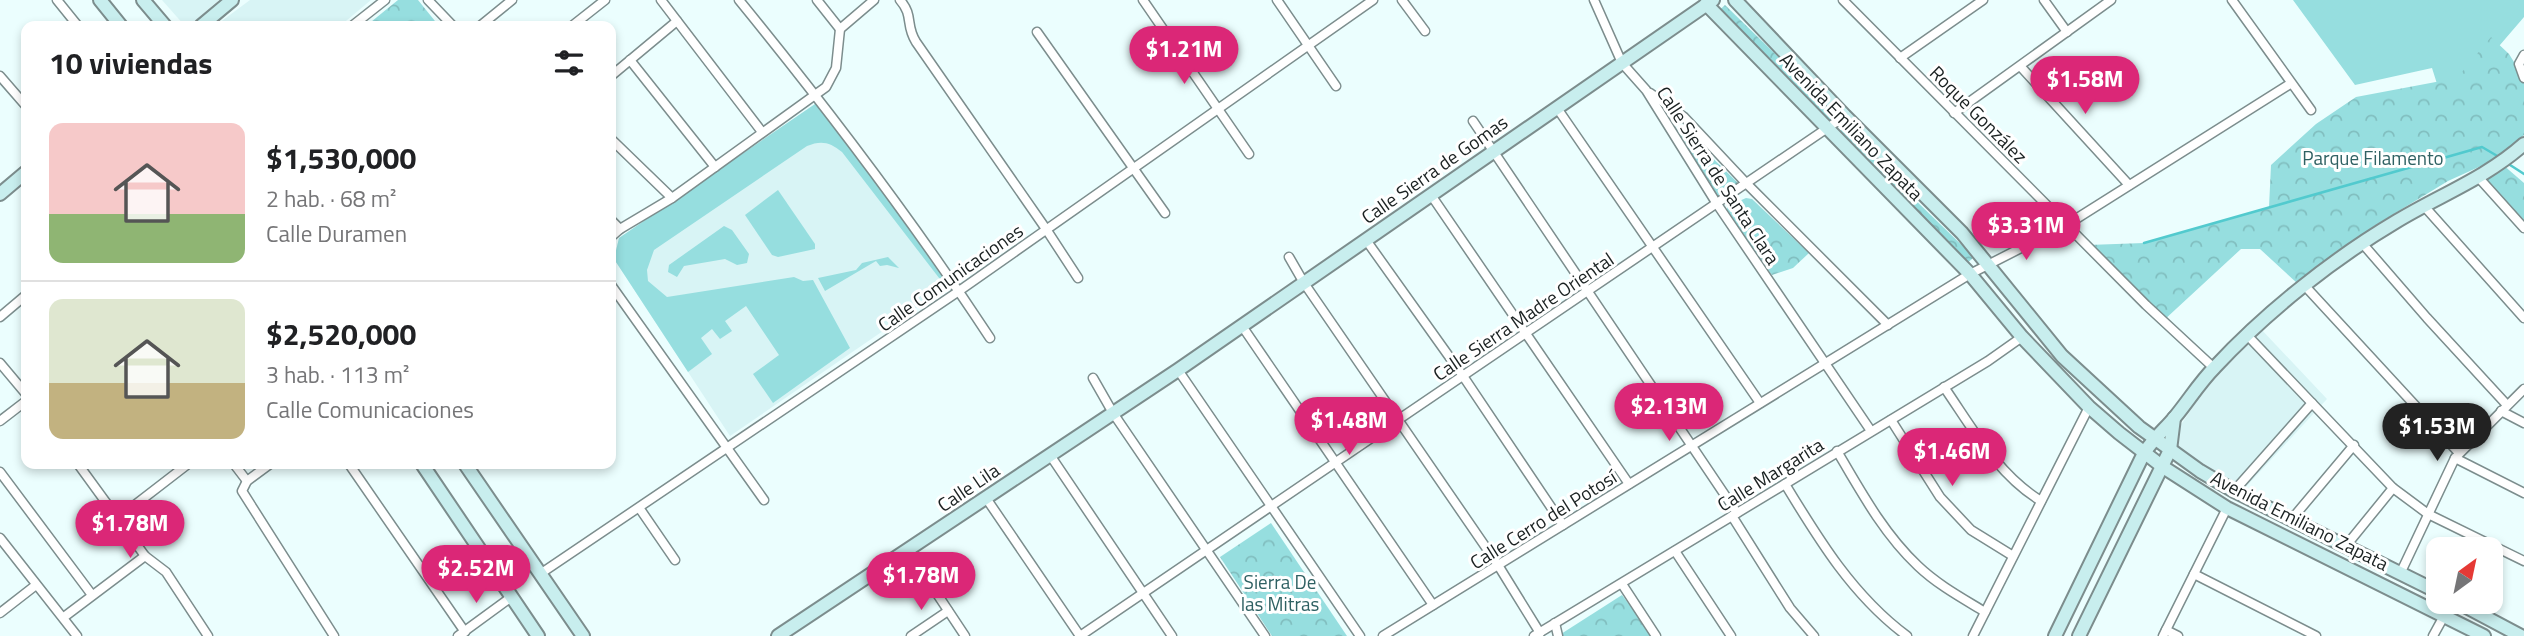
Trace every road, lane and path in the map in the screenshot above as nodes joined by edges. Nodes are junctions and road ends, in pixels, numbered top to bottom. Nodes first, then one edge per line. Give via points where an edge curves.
1 (57, 0) edge
2 (100, 0) edge
3 (143, 0) edge
4 (232, 0) edge
5 (385, 0) edge
6 (428, 0) edge
7 (512, 0) edge
8 (605, 0) edge
9 (661, 0) edge
10 (740, 0) edge
11 (817, 0) edge
12 (874, 0) edge
13 (900, 0) edge
14 (1143, 0) edge
15 (1277, 0) edge
16 (1373, 0) edge
17 (1402, 0) edge
18 (1594, 0) edge
19 (1735, 0) edge
20 (1845, 0) edge
21 (1983, 0) edge
22 (2044, 0) edge
23 (2111, 0) edge
24 (2232, 0) edge
25 (1707, 2) edge
26 (74, 21) edge
27 (117, 21) edge
28 (161, 21) edge
29 (207, 21) edge
30 (358, 21) edge
31 (448, 21) edge
32 (487, 21) edge
33 (578, 21) edge
34 (677, 21) junction
35 (840, 29) junction
36 (1425, 31) dead end
37 (1037, 32) dead end
38 (2067, 32) junction
39 (1308, 46) junction
40 (2524, 55) edge
41 (1900, 58) junction
42 (630, 60) junction
43 (1622, 63) junction
44 (2021, 67) junction
45 (616, 72) edge
46 (0, 76) edge
47 (2524, 78) edge
48 (2290, 84) junction
49 (1336, 86) dead end
50 (1646, 90) junction
51 (816, 94) junction
52 (21, 100) edge
53 (1557, 108) junction
54 (1217, 109) junction
55 (2311, 110) dead end
56 (1954, 113) junction
57 (1845, 116) junction
58 (1473, 121) dead end
59 (1826, 129) junction
60 (762, 132) junction
61 (616, 144) edge
62 (2524, 145) edge
63 (1494, 152) junction
64 (1249, 154) dead end
65 (715, 167) junction
66 (1132, 168) junction
67 (21, 176) edge
68 (2479, 178) junction
69 (1746, 183) junction
70 (2129, 186) junction
71 (0, 194) edge
72 (1430, 195) junction
73 (672, 198) junction
74 (1717, 204) junction
75 (2424, 206) junction
76 (1165, 213) dead end
77 (616, 224) edge
78 (2068, 224) junction
79 (2524, 228) edge
80 (621, 229) junction
81 (1046, 229) junction
82 (616, 233) edge
83 (1366, 240) junction
84 (2362, 243) junction
85 (1654, 246) junction
86 (1289, 257) dead end
87 (1989, 264) junction
88 (1970, 274) junction
89 (1078, 278) dead end
90 (1304, 283) junction
91 (2305, 286) junction
92 (959, 291) junction
93 (1588, 291) junction
94 (616, 292) edge
95 (21, 299) edge
96 (0, 317) edge
97 (2524, 318) edge
98 (1888, 325) junction
99 (1242, 326) junction
100 (1526, 333) junction
101 (2247, 335) junction
102 (2022, 337) junction
103 (990, 338) dead end
104 (0, 363) edge
105 (1826, 363) junction
106 (2214, 368) junction
107 (1178, 370) junction
108 (1463, 376) junction
109 (1093, 378) dead end
110 (1944, 387) junction
111 (21, 388) edge
112 (2524, 389) edge
113 (1760, 403) junction
114 (2312, 403) junction
115 (21, 405) edge
116 (2089, 407) junction
117 (2504, 408) junction
118 (1113, 413) junction
119 (2174, 418) junction
120 (1399, 419) junction
121 (1891, 420) junction
122 (0, 421) edge
123 (2524, 423) edge
124 (1871, 431) junction
125 (2154, 438) junction
126 (1693, 444) junction
127 (2354, 445) junction
128 (727, 448) junction
129 (2170, 450) junction
130 (1838, 452) junction
131 (2144, 453) junction
132 (1051, 455) junction
133 (2457, 456) junction
134 (1335, 463) junction
135 (2162, 467) junction
136 (82, 469) edge
137 (182, 469) edge
138 (238, 469) edge
139 (263, 469) edge
140 (352, 469) edge
141 (425, 469) edge
142 (468, 469) edge
143 (0, 472) edge
144 (247, 481) junction
145 (1629, 484) junction
146 (1785, 484) junction
147 (2393, 488) junction
148 (2234, 491) junction
149 (2524, 493) edge
150 (986, 498) junction
151 (764, 500) dead end
152 (2041, 501) junction
153 (1271, 506) junction
154 (2227, 508) junction
155 (639, 509) junction
156 (2428, 513) junction
157 (1735, 514) junction
158 (118, 518) junction
159 (2291, 520) junction
160 (1563, 525) junction
161 (0, 538) edge
162 (2345, 547) junction
163 (908, 550) junction
164 (1207, 550) junction
165 (1675, 551) junction
166 (145, 556) junction
167 (2013, 556) junction
168 (675, 560) dead end
169 (2524, 561) edge
170 (1498, 565) junction
171 (540, 574) junction
172 (2194, 574) junction
173 (2400, 574) junction
174 (1622, 584) junction
175 (36, 585) junction
176 (2426, 587) edge
177 (1143, 593) junction
178 (92, 595) junction
179 (510, 598) junction
180 (1433, 605) junction
181 (948, 611) junction
182 (1985, 612) junction
183 (0, 613) edge
184 (2480, 614) edge
185 (2444, 616) junction
186 (64, 617) junction
187 (1555, 623) junction
188 (2164, 633) edge
189 (462, 634) edge
190 (1537, 634) edge
191 (77, 636) edge
192 (208, 636) edge
193 (334, 636) edge
194 (538, 636) edge
195 (583, 636) edge
196 (778, 636) edge
197 (911, 636) edge
198 (965, 636) edge
199 (1080, 636) edge
200 (1172, 636) edge
201 (1265, 636) edge
202 (1360, 636) edge
203 (1383, 636) edge
204 (1558, 636) edge
205 (1656, 636) edge
206 (1731, 636) edge
207 (1814, 636) edge
208 (1908, 636) edge
209 (1973, 636) edge
210 (2055, 636) edge
211 (2079, 636) edge
212 (2178, 636) edge
213 (2316, 636) edge
214 (2433, 636) edge
215 (2484, 636) edge
216 (2521, 636) edge

1 - 26 street
2 - 27 street
3 - 28 street
4 - 29 street
5 - 30 street
6 - 31 street
7 - 32 street
8 - 33 street
9 - 34 street
10 - 51 street
11 - 35 street
12 - 35 street
13 - 81 street via 908,11 908,28 916,42
14 - 54 street
15 - 39 street
16 - 39 street, Calle Comunicaciones
17 - 36 street
18 - 43 street, Calle Sierra de Santa Clara
19 - 57 street, Avenida Emiliano Zapata
20 - 41 street, Roque González
21 - 41 street
22 - 38 street
23 - 38 street
24 - 48 street
25 - 43 street, Calle Sierra de Gomas
25 - 59 street, Avenida Emiliano Zapata
34 - 42 street
34 - 60 street
35 - 51 street via 836,68
37 - 66 street
38 - 44 street
39 - 49 street
39 - 54 street, Calle Comunicaciones
40 - 47 street via 2519,64
41 - 56 street, Roque González
42 - 45 street
42 - 65 street
43 - 50 street, Calle Sierra de Santa Clara
43 - 53 street, Calle Sierra de Gomas
44 - 56 street
44 - 70 street
46 - 52 street
48 - 55 street
48 - 70 street, Calle Cerro del Potosí
50 - 69 street via 1684,117
50 - 74 street, Calle Sierra de Santa Clara
51 - 60 street
51 - 92 street
53 - 63 street, Calle Sierra de Gomas
53 - 85 street
54 - 64 street
54 - 66 street, Calle Comunicaciones
56 - 78 street, Roque González
57 - 59 street, Calle Sierra Madre Oriental
57 - 87 street, Avenida Emiliano Zapata
58 - 63 street
59 - 69 street, Calle Sierra Madre Oriental
59 - 88 street, Avenida Emiliano Zapata
60 - 65 street
61 - 73 street
62 - 68 street
63 - 72 street, Calle Sierra de Gomas
63 - 93 street
65 - 73 street
66 - 76 street
66 - 81 street, Calle Comunicaciones
67 - 71 street
68 - 75 street
68 - 79 street
69 - 74 street, Calle Sierra Madre Oriental
69 - 98 street
70 - 78 street, Calle Cerro del Potosí
72 - 83 street, Calle Sierra de Gomas
72 - 100 street
73 - 80 street
74 - 85 street, Calle Sierra Madre Oriental
74 - 105 street, Calle Sierra de Santa Clara
75 - 84 street
75 - 97 street
77 - 80 street
78 - 87 street, Calle Cerro del Potosí
78 - 106 street, Roque González
80 - 82 street
81 - 89 street
81 - 92 street, Calle Comunicaciones
83 - 90 street, Calle Sierra de Gomas
83 - 108 street
84 - 91 street
84 - 117 street
85 - 93 street, Calle Sierra Madre Oriental
85 - 113 street
86 - 90 street
87 - 88 street, Calle Cerro del Potosí
87 - 125 street, Avenida Emiliano Zapata via 2063,356
88 - 98 street, Calle Cerro del Potosí
88 - 102 street, Avenida Emiliano Zapata
90 - 99 street, Calle Sierra de Gomas
90 - 120 street
91 - 101 street
91 - 133 street
92 - 103 street
92 - 128 street, Calle Comunicaciones
93 - 100 street, Calle Sierra Madre Oriental
93 - 126 street
94 - 128 street
95 - 96 street
98 - 105 street, Calle Cerro del Potosí
99 - 107 street, Calle Sierra de Gomas
99 - 134 street
100 - 108 street, Calle Sierra Madre Oriental
100 - 145 street
101 - 106 street
101 - 114 street
102 - 110 street, Calle Margarita
102 - 116 street, Avenida Emiliano Zapata
104 - 111 street
105 - 113 street, Calle Cerro del Potosí
105 - 124 street, Calle Sierra de Santa Clara
106 - 119 street
107 - 118 street, Calle Lila
107 - 153 street
108 - 120 street, Calle Sierra Madre Oriental
108 - 160 street
109 - 118 street
110 - 121 street, Calle Margarita
110 - 152 street via 1999,467
112 - 117 street
113 - 126 street, Calle Cerro del Potosí
114 - 127 street
114 - 148 street
115 - 122 street
116 - 131 street, Avenida Emiliano Zapata
116 - 152 street
117 - 123 street
117 - 133 street
118 - 132 street, Calle Lila
118 - 164 street
119 - 125 street
119 - 129 street
120 - 134 street, Calle Sierra Madre Oriental
120 - 170 street
121 - 124 street, Calle Margarita
121 - 167 street via 1940,497 1971,530
124 - 130 street, Calle Margarita
125 - 129 street, Avenida Emiliano Zapata
125 - 131 street
126 - 145 street, Calle Cerro del Potosí
126 - 157 street
127 - 147 street
127 - 159 street
128 - 151 street
128 - 155 street, Calle Comunicaciones
129 - 135 street
129 - 148 street, Avenida Emiliano Zapata
130 - 146 street, Calle Margarita
130 - 182 street via 1883,525 1917,566
131 - 135 street, Avenida Emiliano Zapata
131 - 210 street
132 - 150 street, Calle Lila
132 - 177 street
133 - 149 street
133 - 156 street
134 - 153 street, Calle Sierra Madre Oriental
134 - 180 street
135 - 154 street, Avenida Emiliano Zapata
135 - 211 street
136 - 158 street
137 - 158 street
138 - 144 street
139 - 144 street
140 - 189 street
141 - 179 street
142 - 171 street
143 - 178 street
144 - 193 street via 242,491
145 - 160 street, Calle Cerro del Potosí
146 - 157 street, Calle Margarita
146 - 208 street via 1852,585
147 - 156 street
147 - 162 street
148 - 159 street, Avenida Emiliano Zapata
150 - 163 street, Calle Lila
150 - 199 street
152 - 167 street
153 - 164 street, Calle Sierra Madre Oriental
153 - 202 street
154 - 172 street
154 - 185 street, Avenida Emiliano Zapata
155 - 168 street
155 - 171 street, Calle Comunicaciones
156 - 169 street
156 - 173 street
157 - 165 street, Calle Margarita
157 - 207 street via 1790,608
158 - 166 street
159 - 162 street, Avenida Emiliano Zapata
160 - 170 street, Calle Cerro del Potosí
161 - 175 street
162 - 173 street, Avenida Emiliano Zapata
163 - 181 street
163 - 196 street, Calle Lila
164 - 177 street, Calle Sierra Madre Oriental
164 - 201 street
165 - 174 street, Calle Margarita
165 - 206 street
166 - 178 street
166 - 192 street via 166,572
167 - 182 street
170 - 180 street, Calle Cerro del Potosí
170 - 190 street
171 - 195 street
172 - 188 street
172 - 213 street
173 - 176 street, Avenida Emiliano Zapata
174 - 187 street, Calle Margarita
174 - 205 street
175 - 183 street
175 - 186 street
177 - 199 street, Calle Sierra Madre Oriental
177 - 200 street
178 - 186 street
179 - 189 street
179 - 194 street
180 - 203 street, Calle Cerro del Potosí
181 - 197 street
181 - 198 street
182 - 209 street
184 - 216 street
185 - 214 street
185 - 215 street, Avenida Emiliano Zapata
186 - 191 street
187 - 190 street, Calle Margarita
187 - 204 street
188 - 212 street

